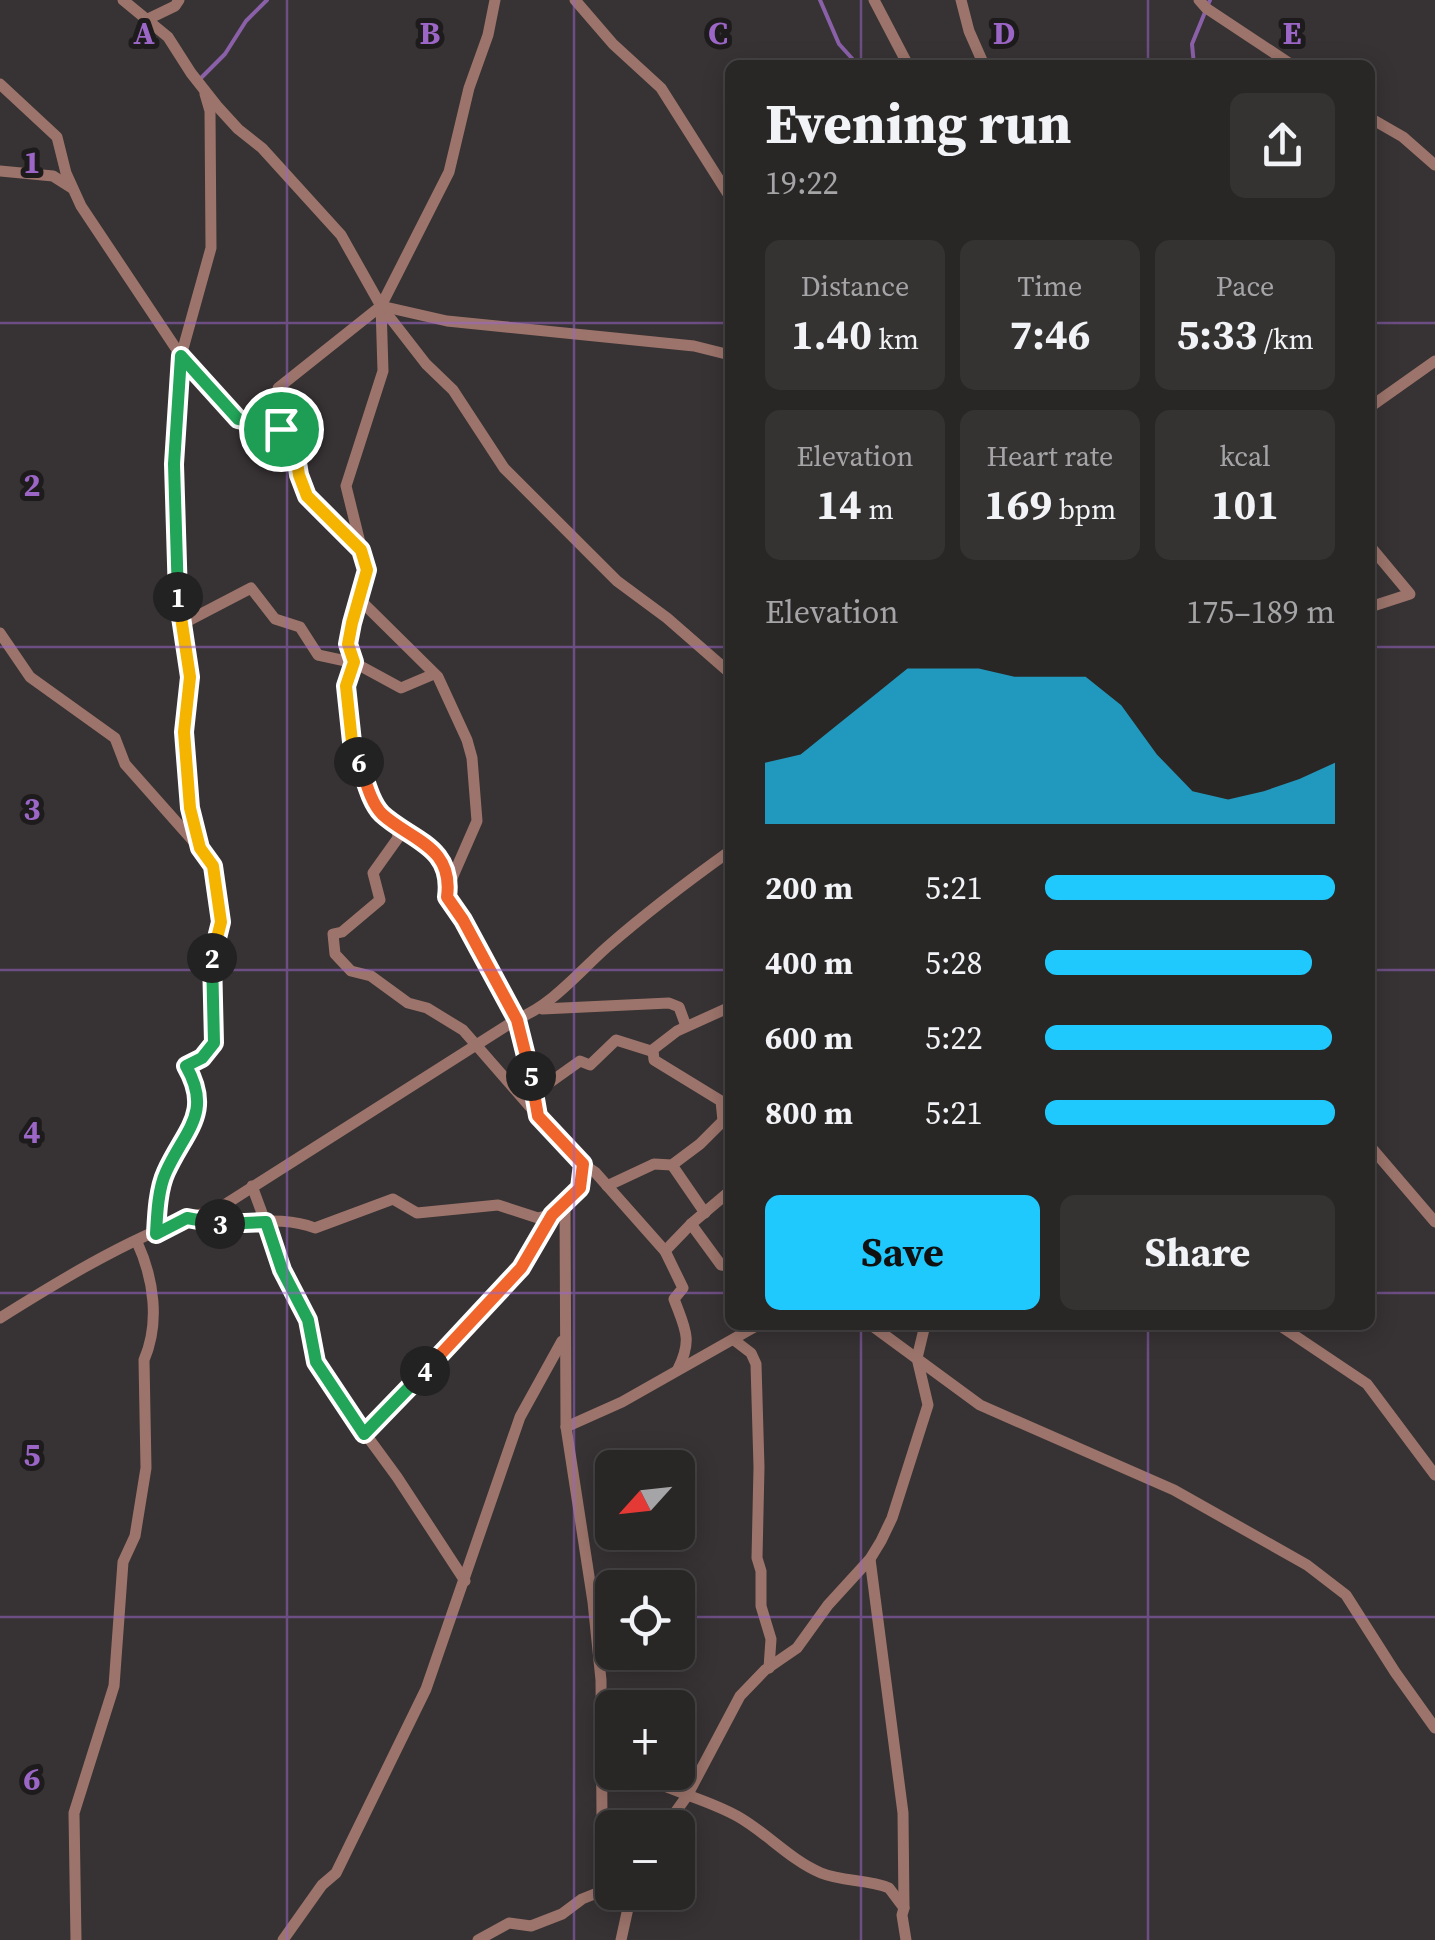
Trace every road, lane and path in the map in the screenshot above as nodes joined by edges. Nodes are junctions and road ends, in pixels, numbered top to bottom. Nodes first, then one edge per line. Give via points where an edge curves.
1 (123, 0) edge
2 (180, 0) edge
3 (495, 0) edge
4 (575, 0) edge
5 (874, 0) edge
6 (961, 0) edge
7 (1199, 0) edge
8 (146, 20) junction
9 (905, 60) edge
10 (982, 60) edge
11 (1284, 60) edge
12 (0, 84) edge
13 (204, 90) junction
14 (1375, 121) edge
15 (1435, 165) edge
16 (0, 171) edge
17 (72, 188) junction
18 (725, 189) edge
19 (381, 306) junction
20 (725, 354) edge
21 (181, 356) junction
22 (1435, 361) edge
23 (278, 388) dead end
24 (1375, 403) edge
25 (361, 550) junction
26 (1375, 552) edge
27 (359, 599) junction
28 (1375, 605) edge
29 (180, 625) junction
30 (0, 633) edge
31 (354, 662) junction
32 (725, 669) edge
33 (434, 674) junction
34 (397, 826) junction
35 (200, 848) junction
36 (725, 855) edge
37 (449, 885) junction
38 (542, 1009) junction
39 (725, 1009) edge
40 (517, 1020) junction
41 (686, 1026) junction
42 (478, 1046) junction
43 (653, 1050) junction
44 (535, 1094) junction
45 (725, 1113) edge
46 (538, 1116) junction
47 (725, 1119) edge
48 (1375, 1152) edge
49 (583, 1164) junction
50 (672, 1165) junction
51 (252, 1186) junction
52 (607, 1186) junction
53 (725, 1196) edge
54 (565, 1202) junction
55 (705, 1213) junction
56 (552, 1215) junction
57 (187, 1218) junction
58 (266, 1222) junction
59 (1435, 1222) edge
60 (691, 1224) junction
61 (156, 1234) junction
62 (136, 1242) junction
63 (665, 1251) junction
64 (725, 1267) edge
65 (0, 1318) edge
66 (750, 1330) edge
67 (878, 1330) edge
68 (924, 1330) edge
69 (1286, 1330) edge
70 (564, 1338) junction
71 (734, 1340) junction
72 (916, 1358) junction
73 (678, 1369) junction
74 (566, 1427) junction
75 (364, 1434) junction
76 (1435, 1475) edge
77 (870, 1559) junction
78 (465, 1581) junction
79 (768, 1668) junction
80 (602, 1690) edge
81 (1435, 1728) edge
82 (668, 1790) edge
83 (687, 1796) junction
84 (677, 1810) edge
85 (595, 1895) edge
86 (904, 1908) junction
87 (628, 1910) edge
88 (76, 1940) edge
89 (284, 1940) edge
90 (478, 1940) edge
91 (621, 1940) edge
92 (906, 1940) edge

1 - 8 street
2 - 8 street
3 - 19 street via 449,172
4 - 18 street via 660,88
5 - 9 street
6 - 10 street
7 - 11 street
8 - 13 street via 168,37
12 - 17 street via 57,137
13 - 19 street via 341,235
13 - 21 street via 212,248
14 - 15 street
16 - 17 street via 53,176
17 - 21 street
19 - 20 street via 448,321
19 - 23 street
19 - 25 street via 383,371 346,486
19 - 32 street via 453,390 504,468 552,520
21 - 25 street via 238,419 288,435 307,496
21 - 29 street via 174,464
22 - 24 street
25 - 27 street via 367,578
26 - 28 street via 1410,594
27 - 31 street via 348,644
27 - 33 street
29 - 31 street via 251,588 275,620 300,627 318,655
29 - 35 street via 190,677 184,732 190,808
30 - 35 street via 30,677 115,738 125,764
31 - 33 street via 402,688
31 - 34 street via 346,686 353,746 378,811
33 - 37 street via 467,740 478,806 476,828
34 - 37 street via 431,848
34 - 42 street via 398,838 374,873 380,900 333,934 335,954 408,1004 448,1019
35 - 61 street via 213,866 221,922 211,963 214,1043 186,1066 197,1085 199,1112 164,1176
36 - 38 street via 638,920
37 - 40 street via 447,897
38 - 40 street
38 - 41 street via 669,1003 679,1008
39 - 41 street
40 - 42 street
40 - 44 street
41 - 43 street
42 - 46 street
42 - 51 street
43 - 44 street via 616,1040 590,1065 580,1061
43 - 45 street via 654,1060 723,1103
44 - 46 street
46 - 49 street
47 - 50 street
48 - 59 street
49 - 52 street
49 - 54 street via 580,1188
50 - 52 street via 654,1164
50 - 55 street
51 - 57 street via 214,1211
51 - 58 street
52 - 63 street
53 - 55 street
54 - 56 street
54 - 70 street
55 - 60 street
56 - 58 street via 534,1218 498,1205 417,1213 394,1199 315,1228
56 - 75 street via 521,1268
57 - 58 street
57 - 61 street
58 - 75 street via 308,1320 316,1362
60 - 63 street
60 - 64 street
61 - 62 street
62 - 65 street
62 - 88 street via 146,1261 155,1324 144,1360 146,1468 135,1536 123,1562 114,1686 74,1812
63 - 73 street via 683,1290 674,1299 688,1336
66 - 71 street
67 - 72 street
68 - 72 street
69 - 76 street via 1367,1384
70 - 74 street
70 - 78 street via 520,1417
71 - 73 street
71 - 79 street via 756,1364 757,1558 772,1639
72 - 77 street via 928,1405 892,1518
72 - 81 street via 986,1408 1174,1490 1307,1565 1346,1594
73 - 74 street
74 - 80 street
75 - 78 street
77 - 79 street via 798,1648
77 - 86 street via 903,1813
78 - 89 street via 426,1690 343,1861
79 - 83 street via 734,1706
82 - 83 street
83 - 84 street
83 - 86 street via 743,1819 815,1870 890,1888
85 - 90 street via 546,1920 509,1923
86 - 92 street
87 - 91 street

